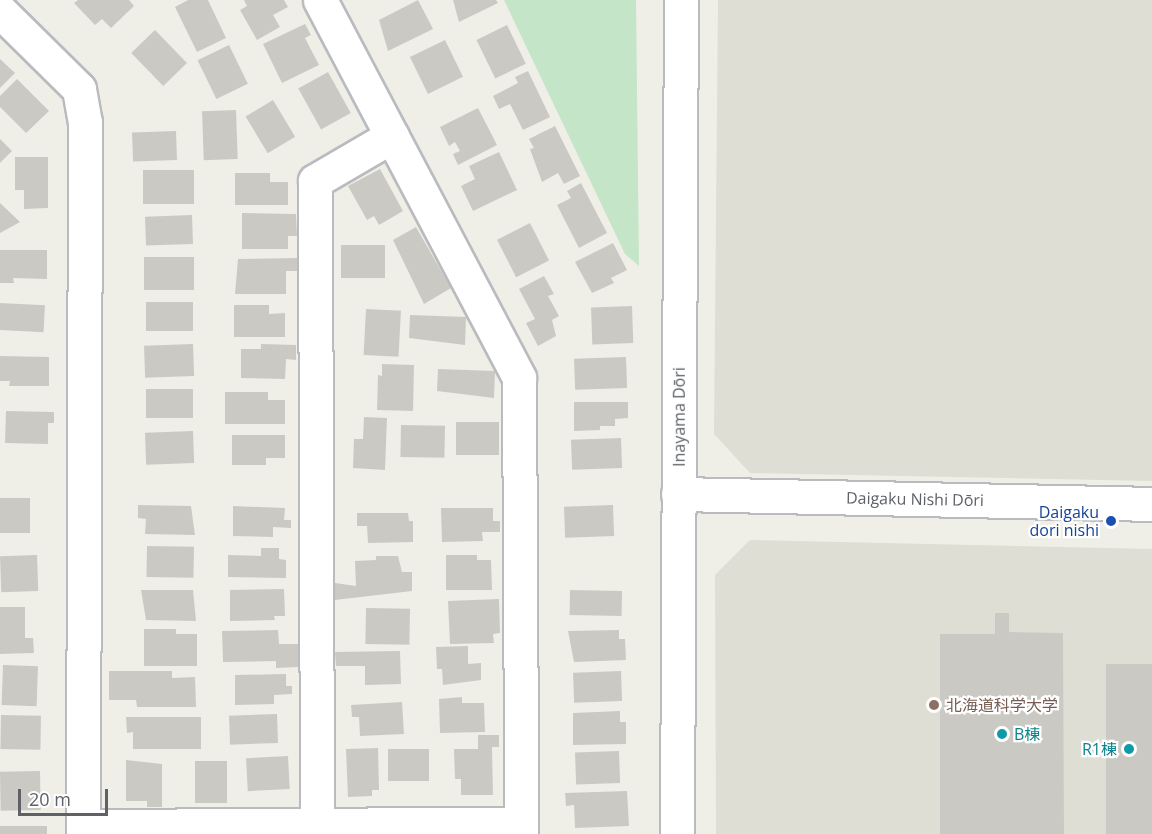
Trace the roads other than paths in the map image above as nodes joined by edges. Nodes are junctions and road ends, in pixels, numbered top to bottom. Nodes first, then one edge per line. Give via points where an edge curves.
1 (320, 0) edge
2 (681, 0) edge
3 (0, 11) edge
4 (392, 136) junction
5 (678, 494) junction
6 (1152, 504) edge
7 (317, 826) junction
8 (521, 829) edge
9 (83, 830) edge
10 (677, 834) edge

1 - 4 street
2 - 5 street, Inayama Dōri
3 - 9 street via 79,89 85,122
4 - 7 street via 315,181
4 - 8 street via 519,378
5 - 6 street, Daigaku Nishi Dōri
5 - 10 street, Inayama Dōri
7 - 8 street
7 - 9 street

